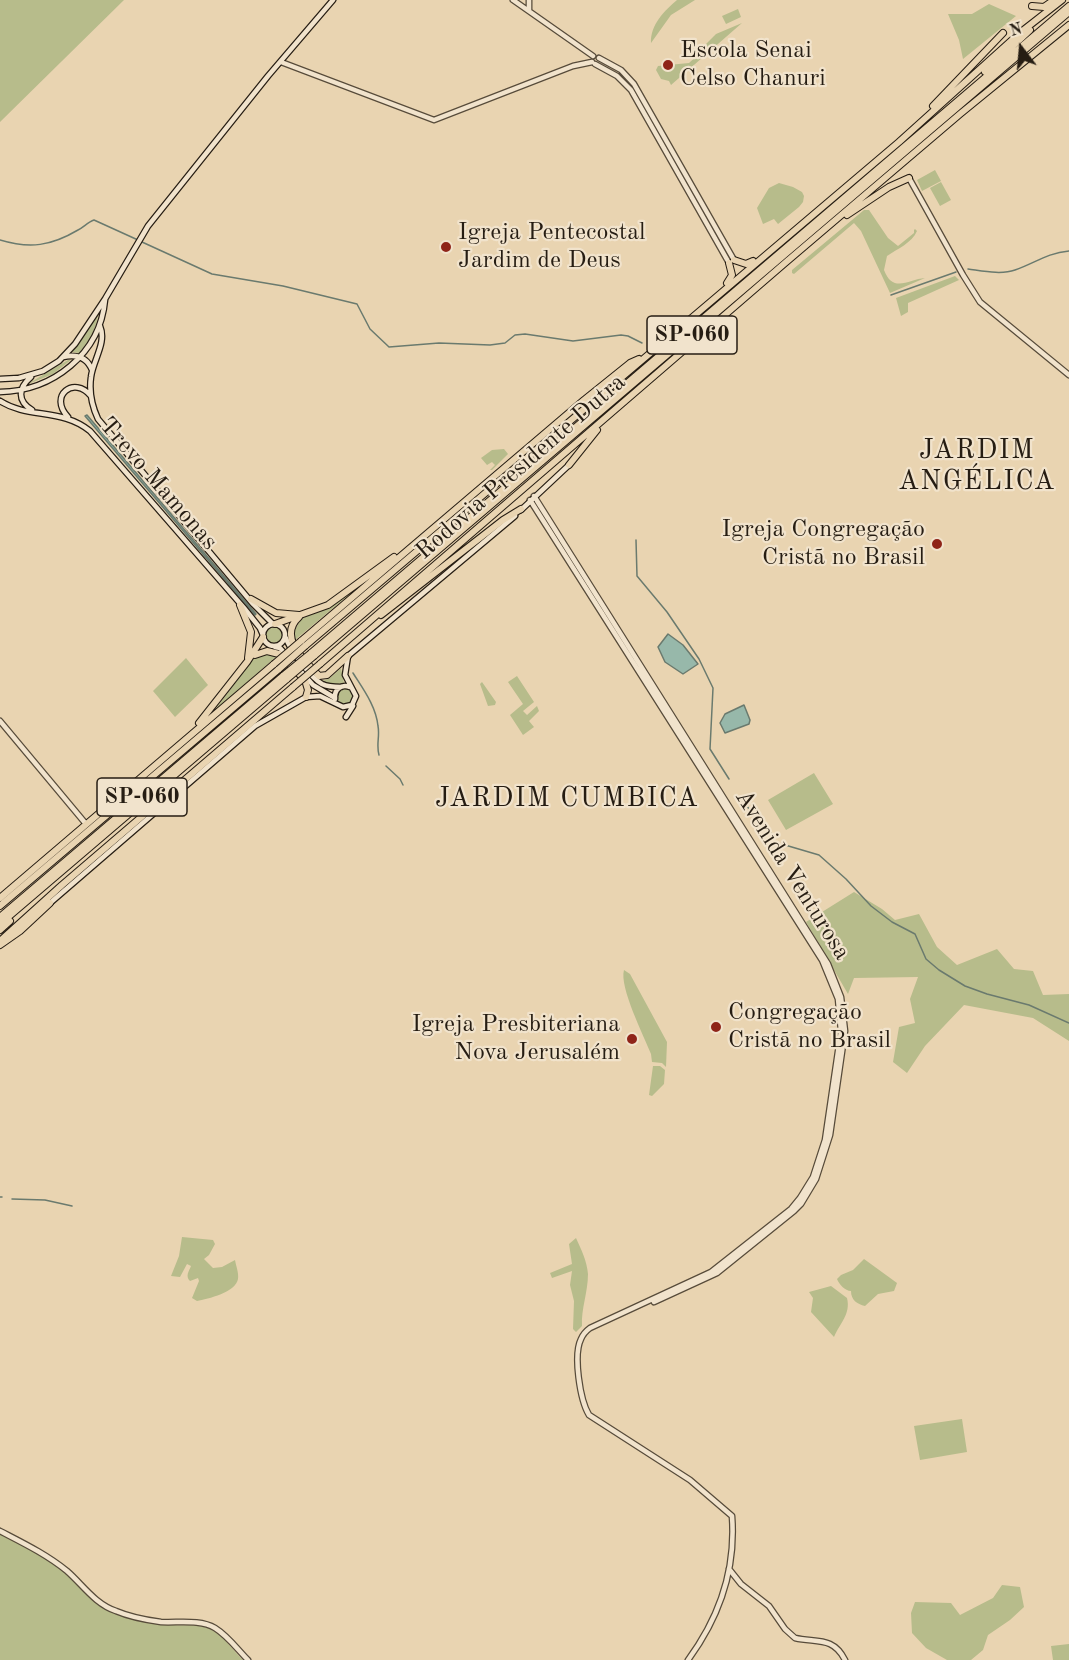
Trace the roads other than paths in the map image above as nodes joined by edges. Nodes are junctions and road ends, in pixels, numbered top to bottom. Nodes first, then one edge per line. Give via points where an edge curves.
1 (333, 0) edge
2 (513, 0) edge
3 (529, 0) edge
4 (1054, 0) edge
5 (1062, 0) edge
6 (1041, 3) edge
7 (1032, 6) dead end
8 (1069, 6) edge
9 (529, 10) junction
10 (1069, 12) edge
11 (1044, 14) junction
12 (1069, 25) edge
13 (1003, 33) dead end
14 (595, 60) junction
15 (281, 62) junction
16 (968, 92) junction
17 (899, 141) junction
18 (909, 178) joint
19 (838, 219) junction
20 (780, 242) junction
21 (732, 261) junction
22 (105, 299) junction
23 (703, 307) junction
24 (100, 326) junction
25 (63, 357) junction
26 (80, 357) junction
27 (645, 357) junction
28 (92, 370) junction
29 (33, 375) junction
30 (1069, 375) edge
31 (0, 379) edge
32 (21, 390) junction
33 (0, 392) edge
34 (91, 396) junction
35 (0, 401) edge
36 (33, 411) junction
37 (607, 417) junction
38 (69, 418) junction
39 (569, 465) joint
40 (532, 498) junction
41 (521, 509) junction
42 (412, 546) junction
43 (250, 599) junction
44 (240, 605) junction
45 (302, 615) junction
46 (274, 624) junction
47 (360, 628) junction
48 (263, 636) junction
49 (286, 638) junction
50 (303, 644) junction
51 (275, 647) junction
52 (312, 655) junction
53 (348, 656) junction
54 (247, 662) junction
55 (277, 666) junction
56 (286, 677) junction
57 (341, 687) junction
58 (350, 687) junction
59 (306, 696) junction
60 (336, 700) junction
61 (354, 702) junction
62 (346, 717) dead end
63 (0, 721) edge
64 (186, 738) junction
65 (86, 824) junction
66 (37, 893) junction
67 (0, 898) edge
68 (50, 903) joint
69 (0, 906) edge
70 (0, 917) edge
71 (0, 924) edge
72 (0, 930) edge
73 (0, 943) edge
74 (669, 1284) dead end
75 (678, 1289) junction
76 (668, 1292) junction
77 (648, 1303) junction
78 (0, 1531) edge
79 (729, 1569) junction
80 (727, 1580) junction
81 (741, 1584) junction
82 (248, 1660) edge
83 (688, 1660) edge
84 (845, 1660) edge

1 - 15 street
2 - 9 street
3 - 9 street
4 - 6 highway via 1047,6
5 - 11 highway
6 - 7 highway
8 - 16 highway, Rodovia Presidente Dutra / SP-060
9 - 14 street
10 - 52 highway, Rodovia Presidente Dutra / SP-060
11 - 16 highway
11 - 17 highway
12 - 19 highway, Rodovia Presidente Dutra / SP-060
13 - 17 highway
14 - 15 street via 434,120
14 - 21 street via 621,70 634,84
15 - 22 street via 141,236
16 - 52 highway, Rodovia Presidente Dutra / SP-060
17 - 20 highway, SP-060
18 - 19 highway
18 - 30 street via 980,302
19 - 37 highway, Rodovia Presidente Dutra / SP-060
20 - 21 highway via 751,263
20 - 23 highway, SP-060
21 - 23 highway via 731,280
22 - 24 street
22 - 25 street
23 - 27 highway, SP-060
24 - 26 street
24 - 28 street, Trevo Mamonas via 101,347
25 - 26 street
25 - 29 street
26 - 28 street
26 - 32 street via 56,377
27 - 42 highway via 611,378
27 - 50 highway, SP-060
28 - 34 street, Trevo Mamonas
29 - 31 street
29 - 32 street
32 - 33 street
32 - 36 street via 21,401
34 - 38 street via 78,387 65,391 60,404
34 - 43 street, Trevo Mamonas via 104,428
35 - 36 street, Trevo Mamonas
36 - 38 street, Trevo Mamonas
37 - 39 highway
37 - 47 highway, Rodovia Presidente Dutra / SP-060
38 - 44 street, Trevo Mamonas via 94,435
39 - 40 street
40 - 41 street
40 - 75 street, Avenida Venturosa via 822,960 839,1005 841,1031 827,1129 813,1177 798,1202 783,1216 711,1272
41 - 47 highway
41 - 53 street
42 - 45 highway via 328,604
42 - 50 highway
43 - 45 highway via 276,613
43 - 46 street, Trevo Mamonas
44 - 48 street, Trevo Mamonas
44 - 54 highway via 251,632
45 - 46 highway
45 - 53 highway via 293,624 292,640 319,676 327,675
46 - 48 street via 267,627
46 - 49 street via 284,629
47 - 73 highway, Rodovia Presidente Dutra / SP-060, bridge
48 - 51 street via 267,644
48 - 54 highway
49 - 51 street
49 - 57 street via 319,682
50 - 55 highway, bridge
51 - 60 street via 316,687
52 - 56 highway, Rodovia Presidente Dutra / SP-060, bridge
53 - 58 street via 345,671
54 - 59 highway via 260,652 277,653 305,680
54 - 64 highway
55 - 64 highway
55 - 69 highway, SP-060
56 - 66 highway, Rodovia Presidente Dutra / SP-060
56 - 70 highway, Rodovia Presidente Dutra / SP-060
57 - 58 street
57 - 60 street
58 - 61 street via 356,694
59 - 60 street
59 - 68 street via 260,723
60 - 61 street via 345,707
61 - 62 street
63 - 65 street
64 - 65 highway
65 - 67 highway
66 - 71 highway, Rodovia Presidente Dutra / SP-060
66 - 72 highway
68 - 73 highway via 20,931
74 - 76 street
75 - 76 street
75 - 77 street
76 - 77 street
77 - 79 street via 590,1328 581,1337 578,1355 582,1401 593,1418 690,1480 730,1513
78 - 82 street via 40,1551 107,1608 158,1622 211,1626
79 - 80 street
79 - 81 street
80 - 81 street
80 - 83 street via 715,1619
81 - 84 street via 763,1599 795,1638 830,1644

